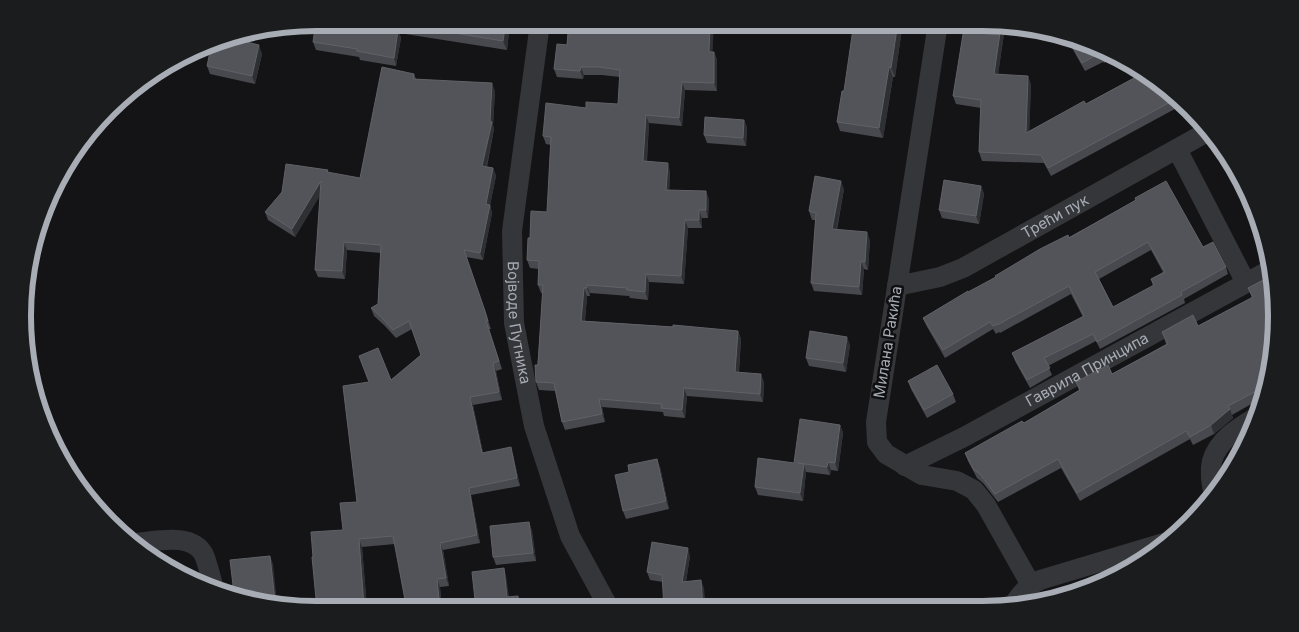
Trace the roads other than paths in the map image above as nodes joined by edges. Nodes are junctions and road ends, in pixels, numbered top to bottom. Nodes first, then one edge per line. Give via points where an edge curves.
1 (539, 31) edge
2 (937, 31) edge
3 (1202, 135) edge
4 (1177, 149) junction
5 (1264, 273) edge
6 (1246, 283) junction
7 (897, 286) junction
8 (1247, 424) edge
9 (905, 466) junction
10 (1212, 485) edge
11 (143, 542) edge
12 (1151, 546) edge
13 (212, 581) edge
14 (1031, 585) junction
15 (1018, 598) edge
16 (605, 601) edge

1 - 16 street, Војводе Путника via 512,230 514,323 534,426 570,536
2 - 7 street, Милана Ракића
3 - 4 street, Трећи пук
4 - 6 street
4 - 7 street, Трећи пук via 963,268 940,277
5 - 6 street, Гаврила Принципа
6 - 9 street, Гаврила Принципа
7 - 9 street, Милана Ракића via 876,422 877,442 886,454
8 - 10 street via 1222,441 1212,461
9 - 14 street, Милана Ракића via 922,475 957,481 974,490 986,505
11 - 13 street via 191,542 204,554
12 - 14 street
14 - 15 street

